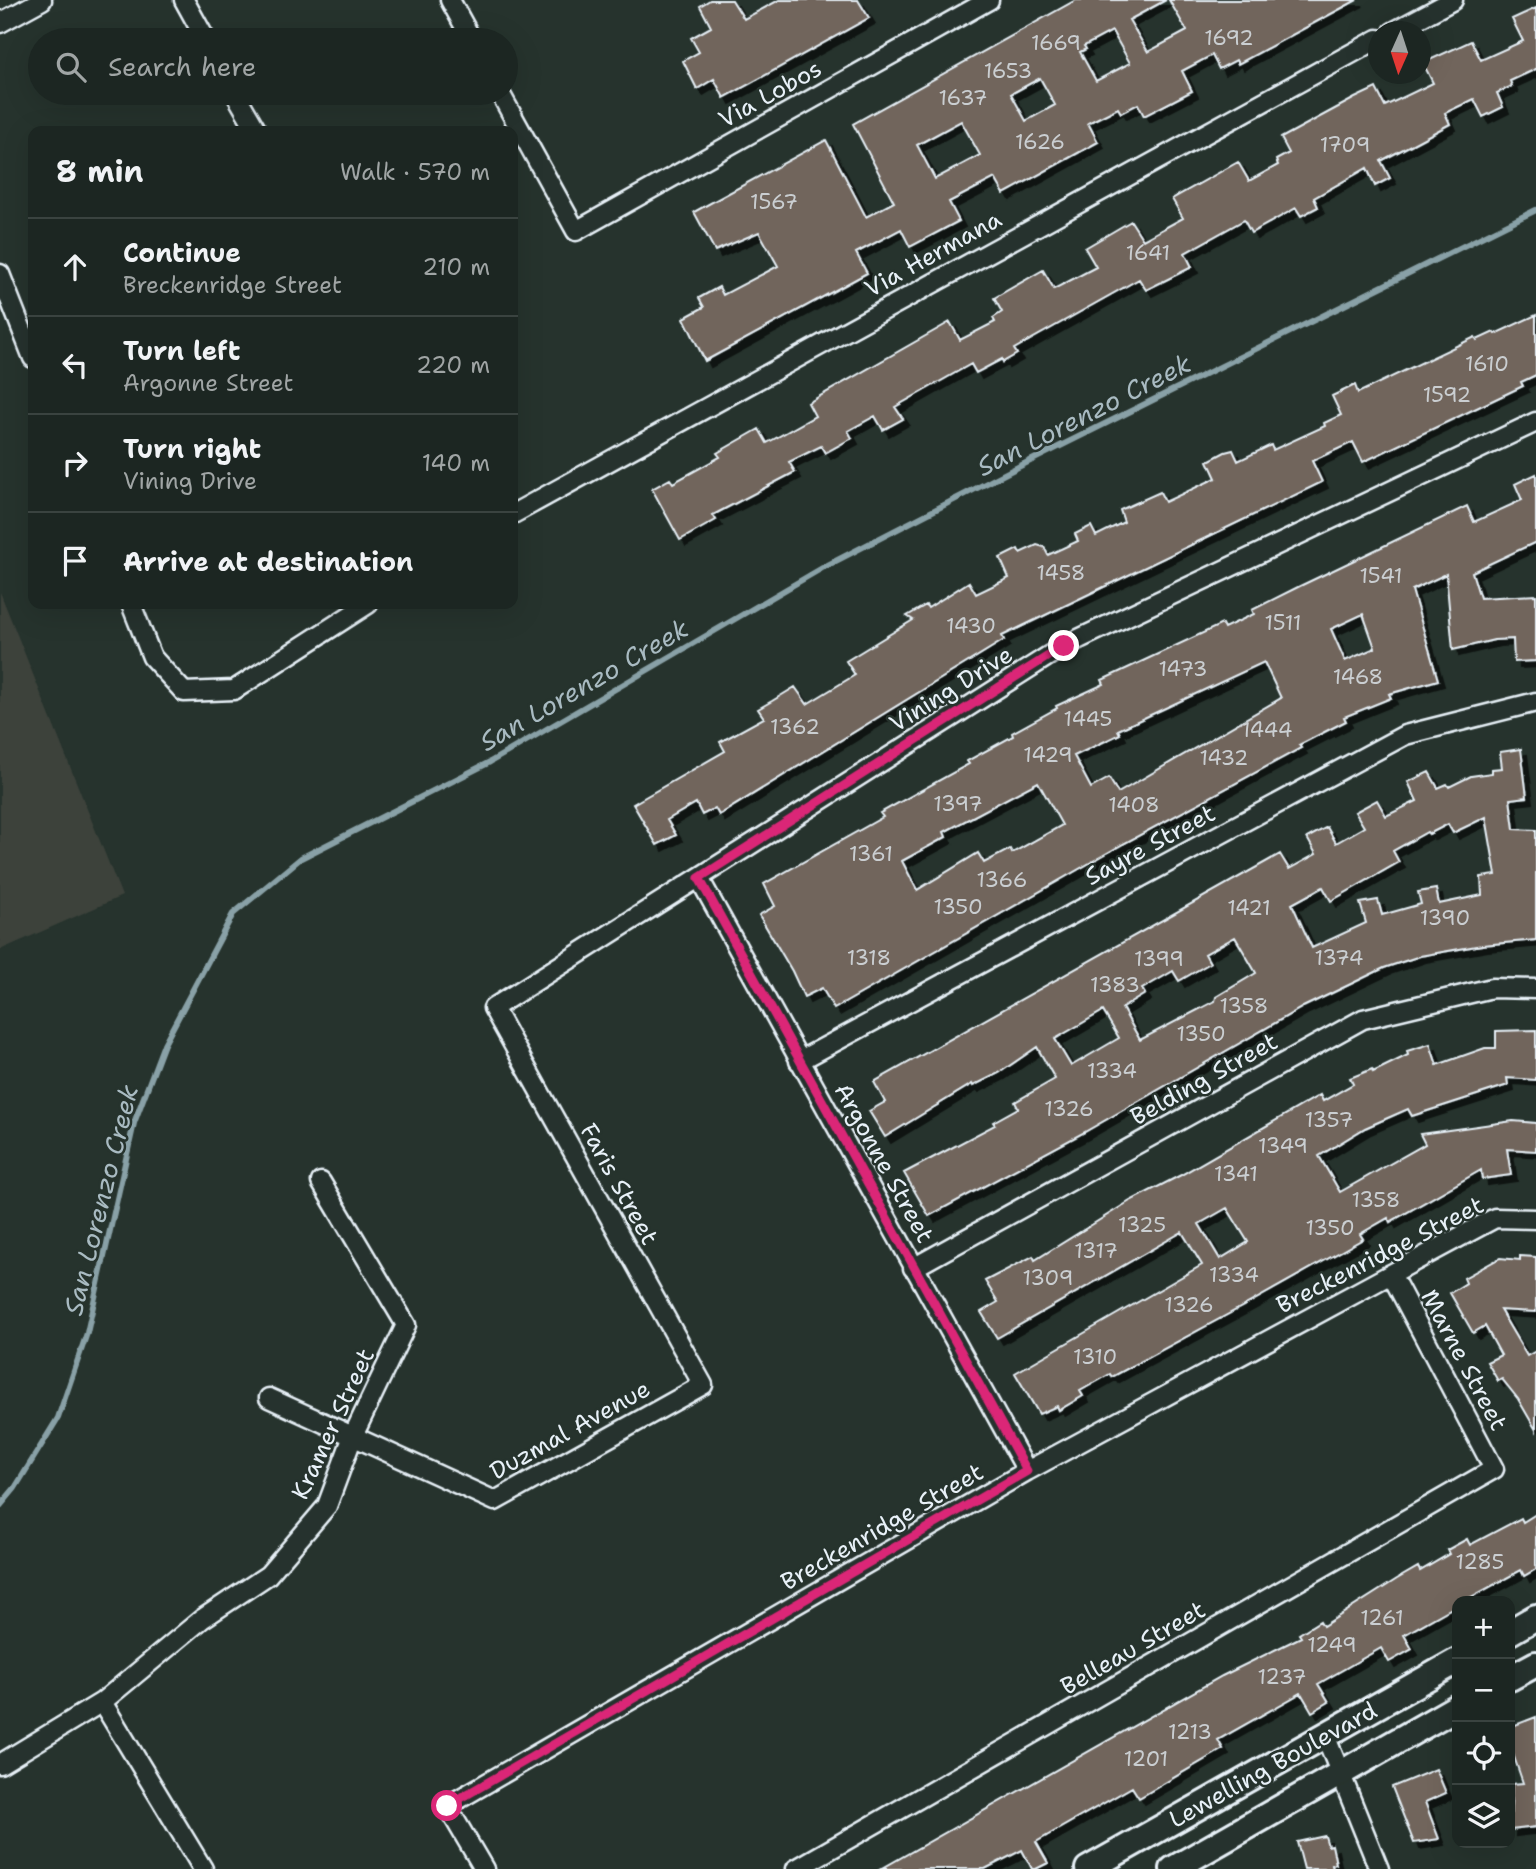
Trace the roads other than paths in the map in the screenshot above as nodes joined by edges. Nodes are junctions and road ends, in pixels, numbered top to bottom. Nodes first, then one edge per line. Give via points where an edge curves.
1 (42, 0) edge
2 (184, 0) edge
3 (450, 0) edge
4 (989, 0) edge
5 (1453, 0) edge
6 (1414, 21) edge
7 (0, 23) edge
8 (199, 28) edge
9 (465, 28) edge
10 (1368, 44) edge
11 (242, 105) edge
12 (507, 105) edge
13 (254, 126) edge
14 (0, 274) edge
15 (28, 345) edge
16 (1536, 422) edge
17 (518, 511) edge
18 (133, 609) edge
19 (360, 609) edge
20 (1536, 702) edge
21 (699, 878) junction
22 (1536, 989) edge
23 (493, 1007) joint
24 (799, 1061) junction
25 (321, 1182) dead end
26 (1536, 1219) edge
27 (913, 1268) junction
28 (1391, 1274) junction
29 (703, 1385) joint
30 (269, 1398) dead end
31 (352, 1436) junction
32 (1494, 1469) joint
33 (1027, 1471) junction
34 (1536, 1617) edge
35 (1515, 1629) edge
36 (1452, 1664) edge
37 (1536, 1664) edge
38 (1515, 1675) edge
39 (103, 1702) junction
40 (1452, 1710) edge
41 (1325, 1735) junction
42 (0, 1764) edge
43 (1339, 1772) junction
44 (203, 1869) edge
45 (484, 1869) edge
46 (796, 1869) edge
47 (1088, 1869) edge
48 (1173, 1869) edge
49 (1379, 1869) edge

1 - 7 street
2 - 8 street
3 - 9 street
4 - 12 street, Via Lobos via 576,231
5 - 6 street
10 - 17 street, Via Hermana
11 - 13 street
14 - 15 street
16 - 21 street, Vining Drive via 1064,646
18 - 19 street via 152,657 184,692 234,690
20 - 24 street, Sayre Street via 1405,735
21 - 23 street, Vining Drive
21 - 24 street, Argonne Street
22 - 27 street, Belding Street via 1492,988 1363,1019
23 - 29 street, Faris Street
24 - 27 street, Argonne Street
25 - 31 street, Kramer Street via 406,1325
26 - 28 street, Breckenridge Street via 1495,1218
27 - 33 street, Argonne Street
28 - 32 street, Marne Street
28 - 33 street, Breckenridge Street
29 - 31 street, Duzmal Avenue via 495,1501
30 - 31 street, Duzmal Avenue
31 - 39 street, Kramer Street via 327,1506 268,1575 202,1619
32 - 46 street, Belleau Street
33 - 45 street, Breckenridge Street via 447,1806
34 - 35 main road
36 - 41 main road, Lewelling Boulevard
37 - 38 main road
39 - 42 street, Kramer Street
39 - 44 street
40 - 43 main road, Lewelling Boulevard
41 - 43 street
41 - 47 main road, Lewelling Boulevard
43 - 48 main road, Lewelling Boulevard
43 - 49 street

